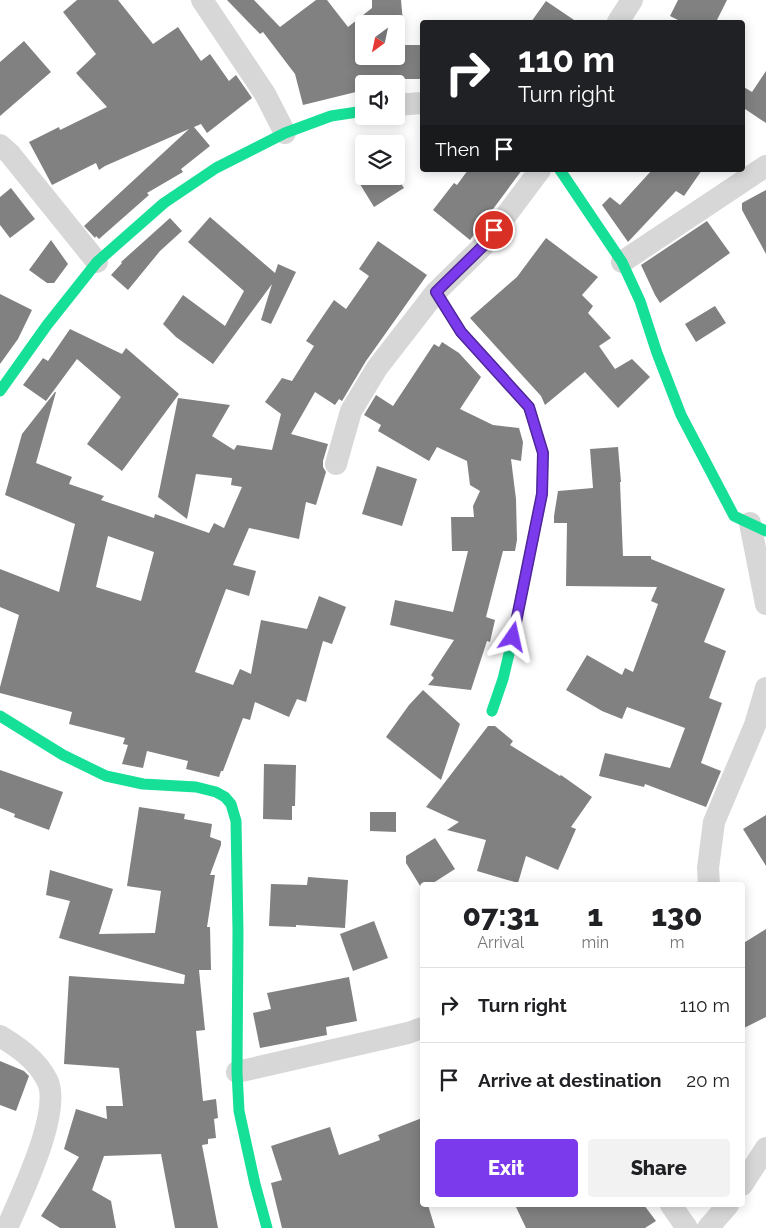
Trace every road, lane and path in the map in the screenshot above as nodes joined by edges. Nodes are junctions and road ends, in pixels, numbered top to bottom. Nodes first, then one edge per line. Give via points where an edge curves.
1 (202, 0) edge
2 (632, 0) edge
3 (619, 20) edge
4 (420, 103) edge
5 (405, 104) edge
6 (355, 112) edge
7 (285, 133) junction
8 (0, 144) edge
9 (766, 166) edge
10 (538, 172) edge
11 (561, 172) edge
12 (97, 262) junction
13 (622, 262) junction
14 (436, 292) junction
15 (1, 388) edge
16 (336, 464) dead end
17 (758, 527) edge
18 (766, 604) edge
19 (766, 688) edge
20 (492, 711) dead end
21 (0, 716) edge
22 (709, 882) edge
23 (420, 1029) edge
24 (0, 1036) edge
25 (237, 1072) junction
26 (766, 1148) edge
27 (745, 1180) edge
28 (672, 1207) edge
29 (726, 1207) edge
30 (7, 1228) edge
31 (268, 1228) edge
32 (686, 1228) edge
33 (708, 1228) edge

1 - 7 street via 265,94
2 - 3 street
4 - 5 street
6 - 7 street via 331,116
7 - 12 street via 216,168 164,203
8 - 12 street
9 - 13 street
10 - 14 street via 483,246
11 - 13 street
12 - 15 street
13 - 17 street via 640,301 681,415 734,516
14 - 16 street via 377,368 351,412
14 - 20 street via 461,332 529,407 543,453 542,494 513,637
17 - 18 street
19 - 22 street via 755,725 714,822
21 - 25 street via 104,776 136,783 195,786 217,792 234,806 238,932
23 - 25 street
24 - 30 street via 20,1048 37,1065 48,1082 50,1105 46,1134
25 - 31 street via 239,1111
26 - 27 street
28 - 32 street
29 - 33 street

